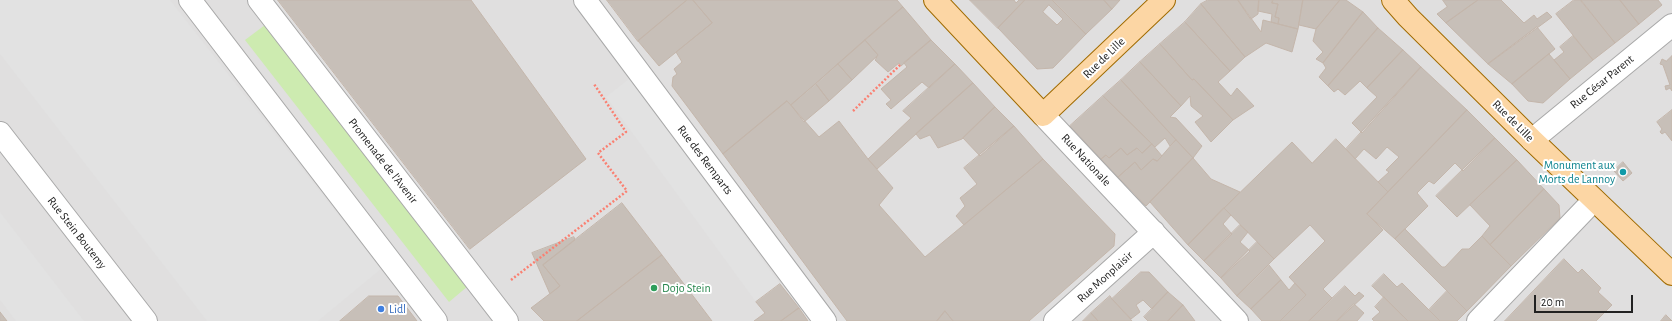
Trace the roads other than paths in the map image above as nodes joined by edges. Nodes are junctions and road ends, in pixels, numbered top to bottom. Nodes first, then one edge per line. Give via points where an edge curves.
1 (190, 0) edge
2 (259, 0) edge
3 (585, 0) edge
4 (935, 0) edge
5 (1164, 0) edge
6 (1382, 0) edge
7 (1393, 0) edge
8 (1408, 17) junction
9 (1672, 25) edge
10 (1044, 115) junction
11 (4, 138) edge
12 (1532, 140) junction
13 (1594, 200) junction
14 (1154, 232) junction
15 (1672, 274) edge
16 (146, 321) edge
17 (436, 321) edge
18 (507, 321) edge
19 (825, 321) edge
20 (1055, 321) edge
21 (1237, 321) edge
22 (1478, 321) edge

1 - 17 street
2 - 18 street, Promenade de l'Avenir
3 - 19 street, Rue des Remparts
4 - 10 main road, Rue Nationale
5 - 10 main road, Rue de Lille
6 - 8 main road, Rue de Lille
7 - 8 main road, Rue de Lille
8 - 12 main road, Rue de Lille
9 - 12 street, Rue César Parent
10 - 14 street, Rue Nationale
11 - 16 street, Rue Stein Boutemy
12 - 13 main road, Rue de Lille
13 - 15 main road, Rue de Lille
13 - 22 street
14 - 20 street, Rue Monplaisir
14 - 21 street, Rue Nationale

